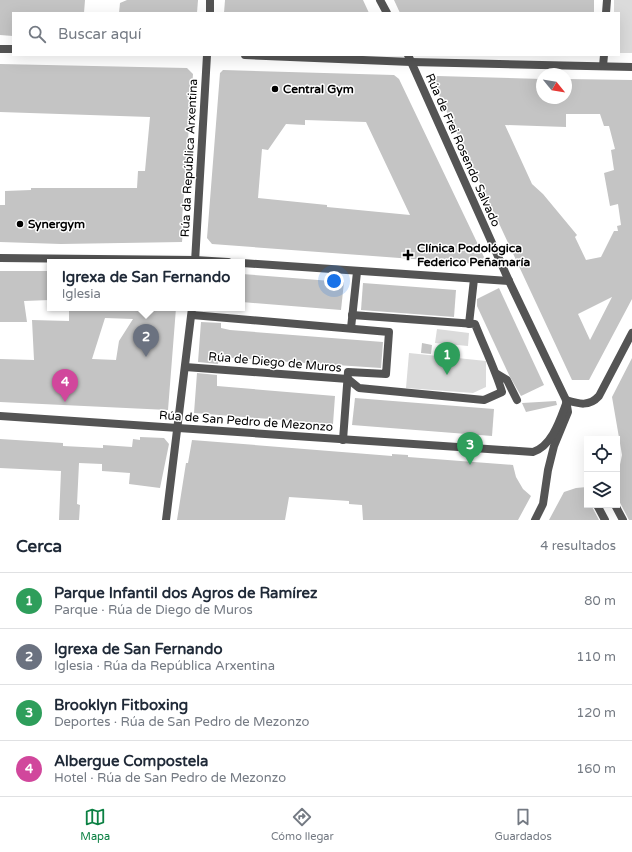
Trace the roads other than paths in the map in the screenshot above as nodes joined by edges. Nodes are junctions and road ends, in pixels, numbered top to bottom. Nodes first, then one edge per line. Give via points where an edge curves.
1 (210, 0) edge
2 (380, 0) edge
3 (607, 0) edge
4 (210, 12) edge
5 (386, 12) edge
6 (606, 12) edge
7 (0, 49) edge
8 (12, 49) edge
9 (207, 56) edge
10 (300, 56) edge
11 (604, 56) edge
12 (409, 58) edge
13 (603, 66) junction
14 (632, 67) edge
15 (0, 258) edge
16 (65, 259) edge
17 (195, 259) edge
18 (245, 263) edge
19 (356, 272) junction
20 (474, 279) junction
21 (509, 281) junction
22 (192, 312) edge
23 (352, 314) junction
24 (469, 324) junction
25 (351, 328) junction
26 (632, 333) edge
27 (185, 366) junction
28 (497, 374) junction
29 (348, 379) junction
30 (517, 400) dead end
31 (566, 402) junction
32 (0, 416) edge
33 (178, 428) junction
34 (343, 440) junction
35 (599, 508) edge
36 (617, 508) edge
37 (166, 520) edge
38 (535, 520) edge
39 (605, 520) edge
40 (623, 520) edge

1 - 4 street
2 - 5 street
3 - 6 street
7 - 8 street
9 - 17 street, Rúa da República Arxentina
10 - 12 street
11 - 13 street
12 - 13 street
12 - 21 street, Rúa de Frei Rosendo Salvado
13 - 14 street
15 - 16 street
18 - 19 street
19 - 20 street
19 - 23 street
20 - 21 street
20 - 24 street
21 - 31 street, Rúa de Frei Rosendo Salvado via 560,384
22 - 25 street
22 - 27 street
23 - 24 street
23 - 25 street
24 - 28 street via 475,324
25 - 29 street via 389,332 386,374 348,372
26 - 31 street via 596,400 590,404
27 - 29 street, Rúa de Diego de Muros
27 - 33 street
28 - 29 street, Rúa de Diego de Muros via 502,392 484,400 359,388
28 - 30 street via 507,380
29 - 34 street
31 - 34 street, Rúa de San Pedro de Mezonzo via 552,435 538,451 520,452
31 - 38 street via 568,412 554,446 543,504
32 - 33 street, Rúa de San Pedro de Mezonzo
33 - 34 street, Rúa de San Pedro de Mezonzo
33 - 37 street
35 - 39 street
36 - 40 street

